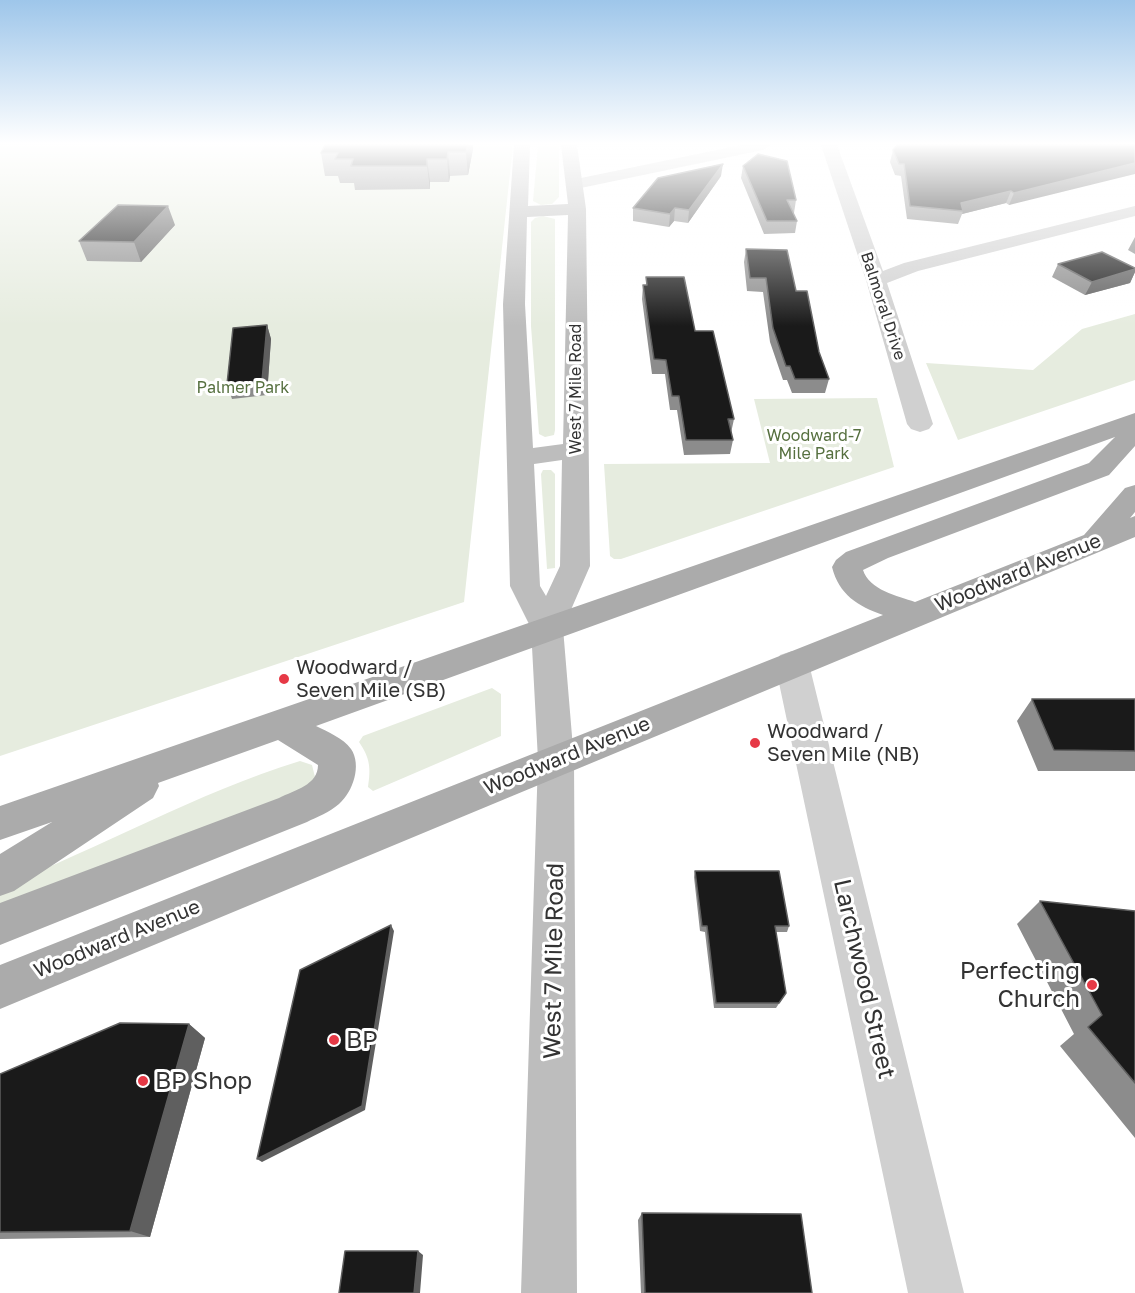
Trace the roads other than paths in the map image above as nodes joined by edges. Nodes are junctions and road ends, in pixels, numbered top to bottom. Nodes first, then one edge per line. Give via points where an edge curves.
1 (519, 205) edge
2 (577, 205) edge
3 (850, 205) edge
4 (577, 209) junction
5 (1135, 211) edge
6 (519, 212) junction
7 (865, 248) junction
8 (911, 267) junction
9 (876, 280) junction
10 (1135, 421) edge
11 (920, 424) dead end
12 (1135, 431) edge
13 (576, 450) junction
14 (519, 458) junction
15 (1135, 494) edge
16 (1135, 526) edge
17 (1091, 544) junction
18 (914, 614) junction
19 (547, 628) junction
20 (792, 664) junction
21 (278, 723) junction
22 (185, 758) junction
23 (556, 760) junction
24 (0, 823) edge
25 (0, 877) edge
26 (0, 924) edge
27 (0, 987) edge
28 (549, 1293) edge
29 (936, 1293) edge

1 - 6 main road, West 7 Mile Road
2 - 4 main road, West 7 Mile Road
3 - 7 street, Balmoral Drive
4 - 6 main road
4 - 13 main road, West 7 Mile Road
5 - 8 street
6 - 14 main road, West 7 Mile Road via 514,304
7 - 8 street via 878,257
7 - 9 street, Balmoral Drive
8 - 9 street
9 - 11 street, Balmoral Drive
10 - 19 main road
12 - 18 main road via 1099,469 867,555 847,567 848,580 859,591
13 - 14 main road
13 - 19 main road, West 7 Mile Road via 575,566
14 - 19 main road, West 7 Mile Road via 525,586
15 - 17 main road
16 - 17 main road, Woodward Avenue
17 - 18 main road, Woodward Avenue
18 - 20 main road, Woodward Avenue
19 - 21 main road
19 - 23 main road, West 7 Mile Road
20 - 23 main road, Woodward Avenue
20 - 29 street, Larchwood Street
21 - 22 main road
21 - 26 main road via 337,759 338,776 327,793
22 - 24 main road
22 - 25 main road
23 - 27 main road, Woodward Avenue
23 - 28 main road, West 7 Mile Road

